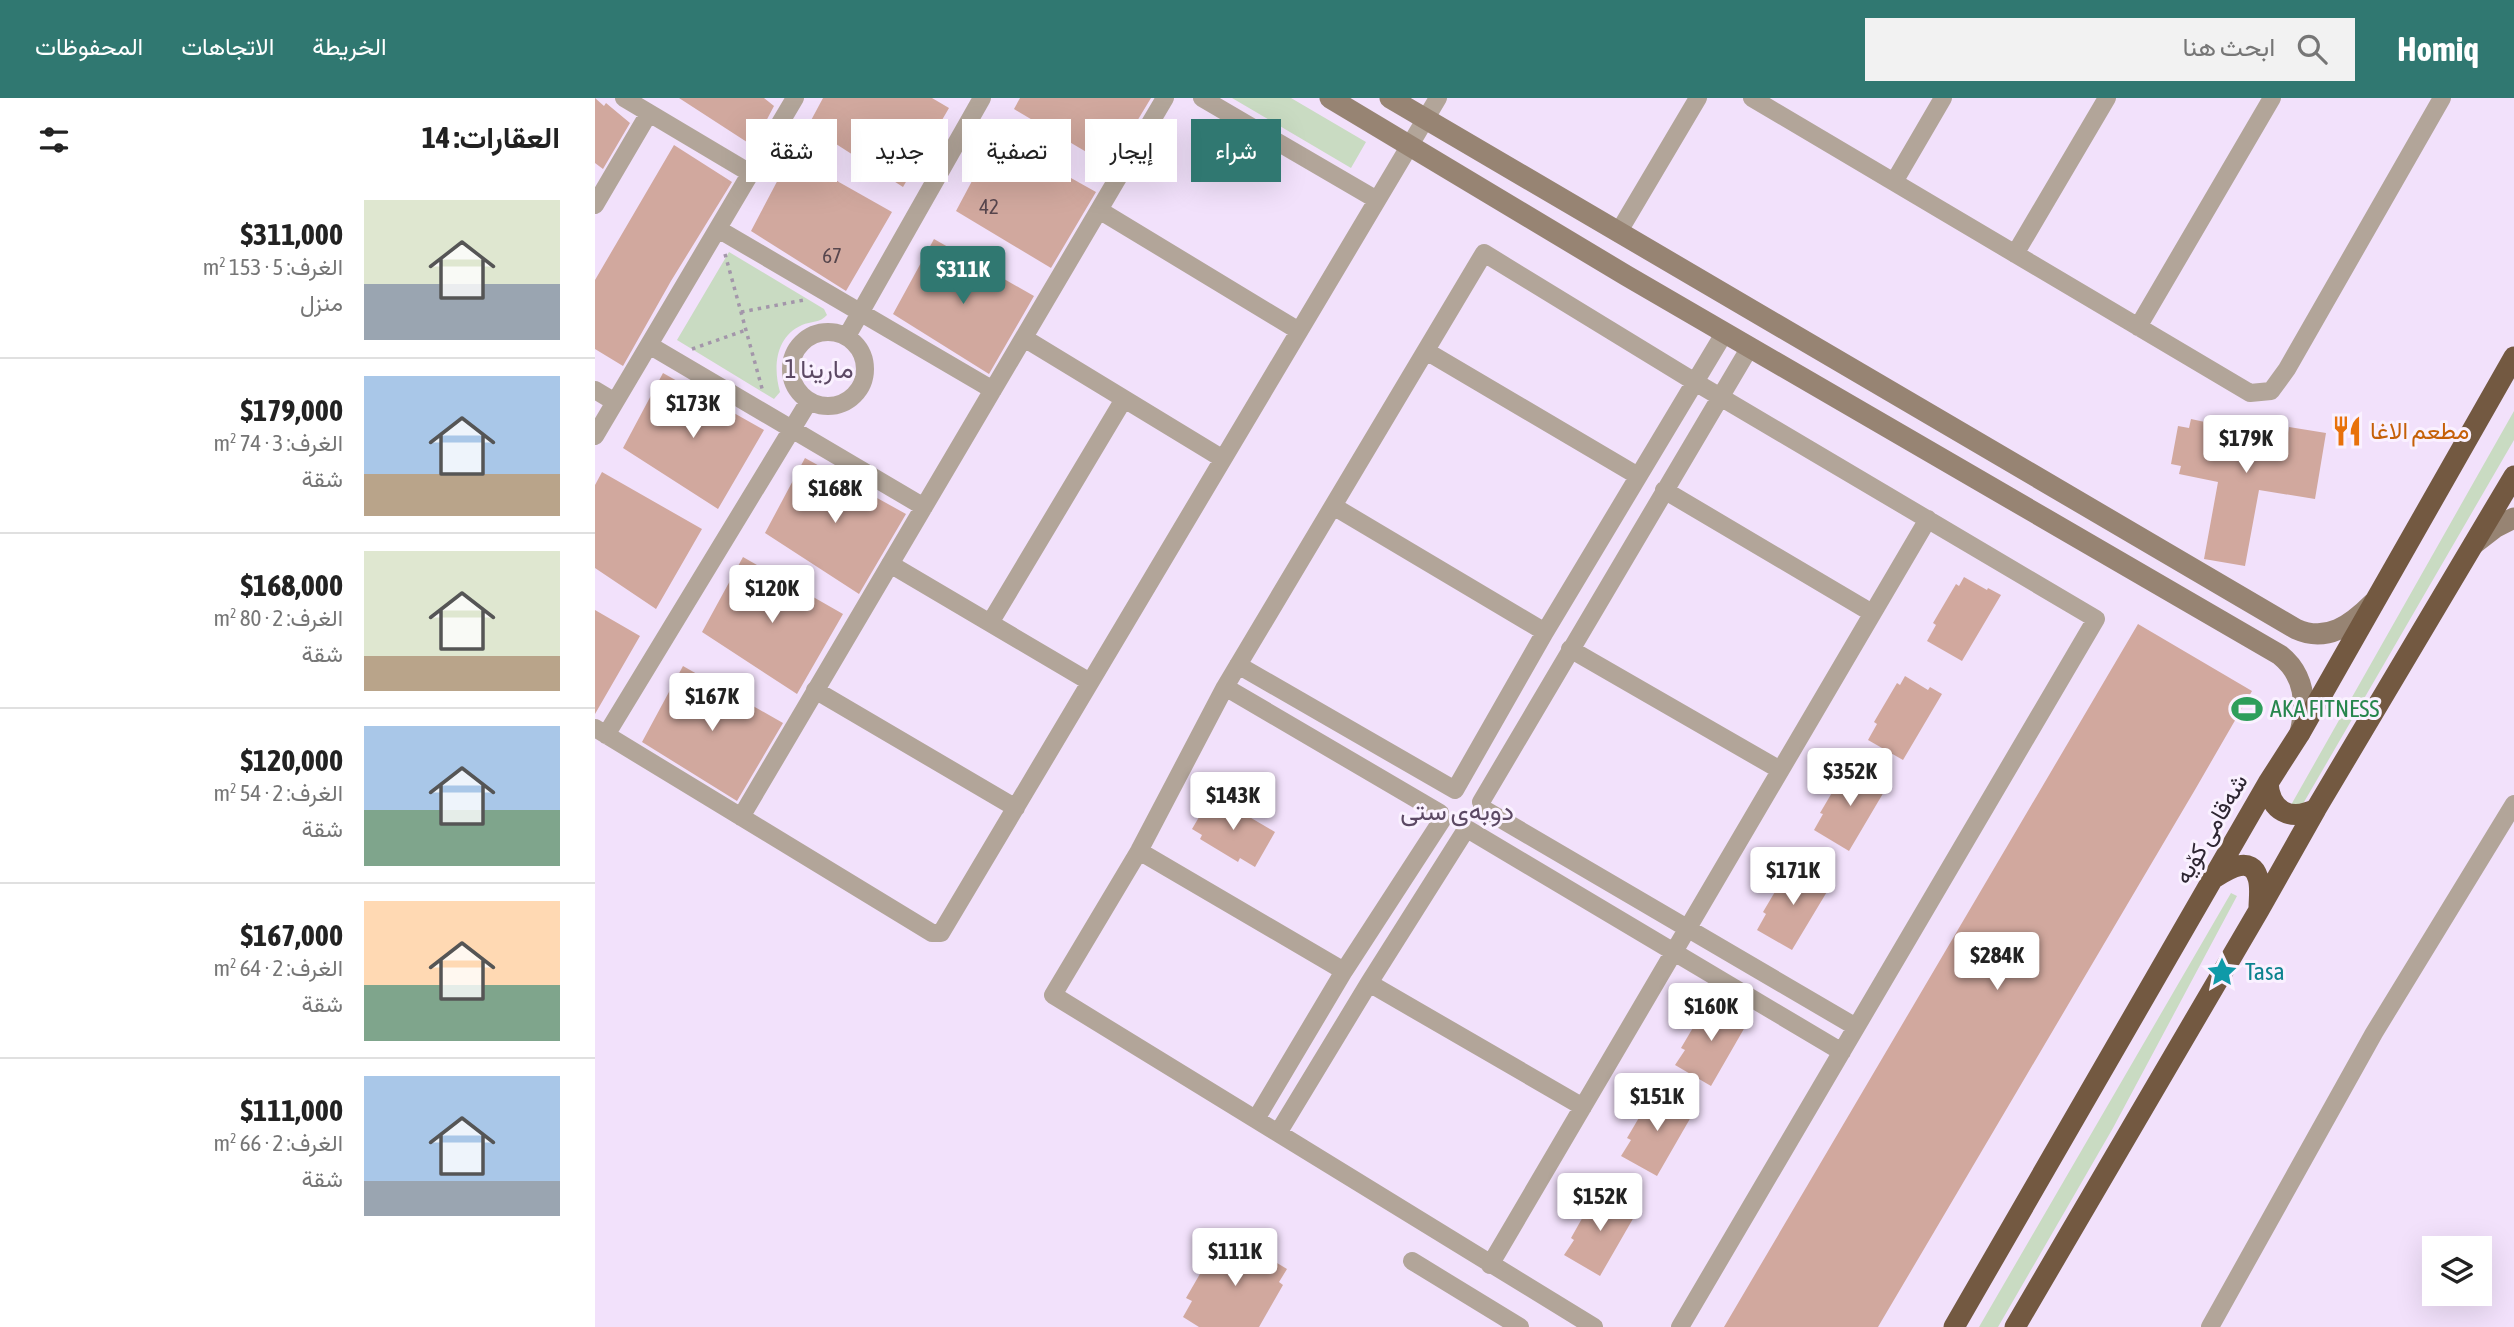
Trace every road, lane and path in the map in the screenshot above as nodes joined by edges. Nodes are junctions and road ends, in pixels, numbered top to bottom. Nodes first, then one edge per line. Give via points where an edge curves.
1 (624, 98) edge
2 (795, 98) edge
3 (982, 98) edge
4 (1165, 98) edge
5 (1202, 98) edge
6 (1330, 98) edge
7 (1390, 98) edge
8 (1438, 98) edge
9 (1698, 98) edge
10 (1752, 98) edge
11 (1943, 98) edge
12 (2107, 98) edge
13 (2272, 98) edge
14 (2442, 98) edge
15 (1773, 103) edge
16 (649, 113) junction
17 (1425, 118) junction
18 (782, 119) edge
19 (1410, 145) junction
20 (746, 171) edge
21 (746, 180) edge
22 (1894, 182) junction
23 (1377, 200) junction
24 (595, 205) edge
25 (1099, 210) junction
26 (717, 229) junction
27 (1618, 233) junction
28 (1643, 247) junction
29 (2015, 254) junction
30 (1627, 276) junction
31 (829, 295) junction
32 (741, 312) junction
33 (860, 313) junction
34 (2138, 327) junction
35 (746, 330) junction
36 (1299, 331) junction
37 (1725, 332) junction
38 (847, 336) junction
39 (1024, 338) junction
40 (649, 345) junction
41 (1750, 347) junction
42 (1426, 351) junction
43 (669, 356) junction
44 (2514, 357) edge
45 (1695, 382) junction
46 (595, 390) edge
47 (993, 390) junction
48 (1720, 397) junction
49 (1124, 399) junction
50 (809, 401) junction
51 (615, 402) junction
52 (770, 416) junction
53 (792, 429) junction
54 (595, 436) edge
55 (1223, 459) junction
56 (1639, 476) junction
57 (2514, 476) edge
58 (1664, 490) junction
59 (1333, 506) junction
60 (924, 507) junction
61 (2514, 518) edge
62 (1928, 519) junction
63 (1608, 526) junction
64 (1633, 540) junction
65 (2473, 545) junction
66 (890, 564) junction
67 (2377, 599) junction
68 (1872, 613) junction
69 (990, 623) junction
70 (1545, 632) junction
71 (2303, 632) junction
72 (1570, 649) junction
73 (2286, 660) junction
74 (1238, 665) junction
75 (1090, 682) junction
76 (1225, 687) junction
77 (815, 690) junction
78 (600, 732) edge
79 (2300, 733) junction
80 (1780, 770) junction
81 (2268, 783) junction
82 (1455, 790) junction
83 (2514, 804) edge
84 (1481, 805) junction
85 (1016, 808) junction
86 (2316, 809) junction
87 (1441, 816) junction
88 (741, 817) junction
89 (1467, 831) junction
90 (1139, 851) junction
91 (2212, 880) junction
92 (2259, 910) junction
93 (1687, 929) junction
94 (1673, 953) junction
95 (1344, 971) junction
96 (1369, 983) junction
97 (1856, 1027) junction
98 (1842, 1052) junction
99 (1583, 1107) junction
100 (1257, 1119) junction
101 (1278, 1133) junction
102 (1412, 1261) dead end
103 (1490, 1265) junction
104 (1520, 1327) edge
105 (1594, 1327) edge
106 (1681, 1327) edge
107 (1954, 1327) edge
108 (2015, 1327) edge
109 (2210, 1327) edge

1 - 16 street
2 - 18 street
3 - 33 street
4 - 25 street
5 - 23 street
6 - 19 street
7 - 17 street
8 - 17 street
9 - 27 street
10 - 15 street
11 - 22 street
12 - 29 street
13 - 34 street
14 - 34 street via 2271,391 2250,393
15 - 22 street
16 - 20 street
16 - 24 street
17 - 19 street
17 - 27 street
19 - 23 street
19 - 30 street
21 - 26 street
22 - 29 street
23 - 36 street
25 - 36 street
25 - 39 street
26 - 31 street
26 - 32 path
26 - 40 street
27 - 28 street
28 - 30 street
28 - 71 street
29 - 34 street
30 - 37 street
31 - 32 path
31 - 33 street
32 - 35 path
33 - 38 street
33 - 47 street
35 - 43 path
35 - 52 path
36 - 55 street
37 - 41 street
37 - 45 street
38 - 50 street via 836,332 811,336 794,354 792,379
38 - 50 street via 863,354 865,377 860,389 853,398 831,407
39 - 47 street
39 - 49 street
40 - 43 street
40 - 51 street
41 - 48 street
41 - 73 street
42 - 45 street via 1484,253
42 - 56 street
42 - 59 street
43 - 52 street
44 - 67 highway, شەقامی کۆیە
45 - 48 street
45 - 56 street
46 - 51 street
47 - 60 street
48 - 58 street
48 - 62 street
49 - 55 street
49 - 69 street
50 - 53 street
51 - 54 street
52 - 53 street
53 - 60 street
53 - 78 street
55 - 75 street
56 - 63 street
57 - 65 highway
58 - 64 street
58 - 68 street
59 - 70 street
59 - 74 street
60 - 66 street
61 - 65 street
62 - 68 street
62 - 97 street via 2096,619
63 - 64 street
63 - 70 street
64 - 72 street
65 - 86 highway
66 - 69 street
66 - 77 street
67 - 71 street via 2332,633
67 - 79 highway, شەقامی کۆیە
68 - 80 street
69 - 75 street
70 - 82 street
71 - 73 street
72 - 80 street
72 - 84 street
73 - 79 street via 2298,675 2303,692
74 - 76 street
74 - 82 street
75 - 85 street
76 - 87 street
76 - 90 street
77 - 85 street
77 - 88 street
78 - 88 street
79 - 81 highway, شەقامی کۆیە
80 - 93 street
81 - 86 highway via 2274,804 2283,812 2294,816
81 - 91 highway, شەقامی کۆیە
82 - 84 street via 1473,792
82 - 87 street via 1445,796
83 - 109 street via 2374,1033
84 - 89 street via 1479,821
84 - 93 street
85 - 88 street via 943,931 935,934
86 - 92 highway
87 - 89 street via 1449,828
87 - 95 street
89 - 94 street
89 - 96 street
90 - 95 street
90 - 100 street via 1053,995
91 - 92 highway via 2234,866 2253,870 2258,879
91 - 107 highway, شەقامی کۆیە
92 - 108 highway
93 - 94 street
93 - 97 street
94 - 98 street
94 - 99 street
95 - 100 street
96 - 99 street
96 - 101 street
97 - 98 street
98 - 106 street
99 - 103 street
100 - 101 street
101 - 103 street
102 - 104 street
103 - 105 street

